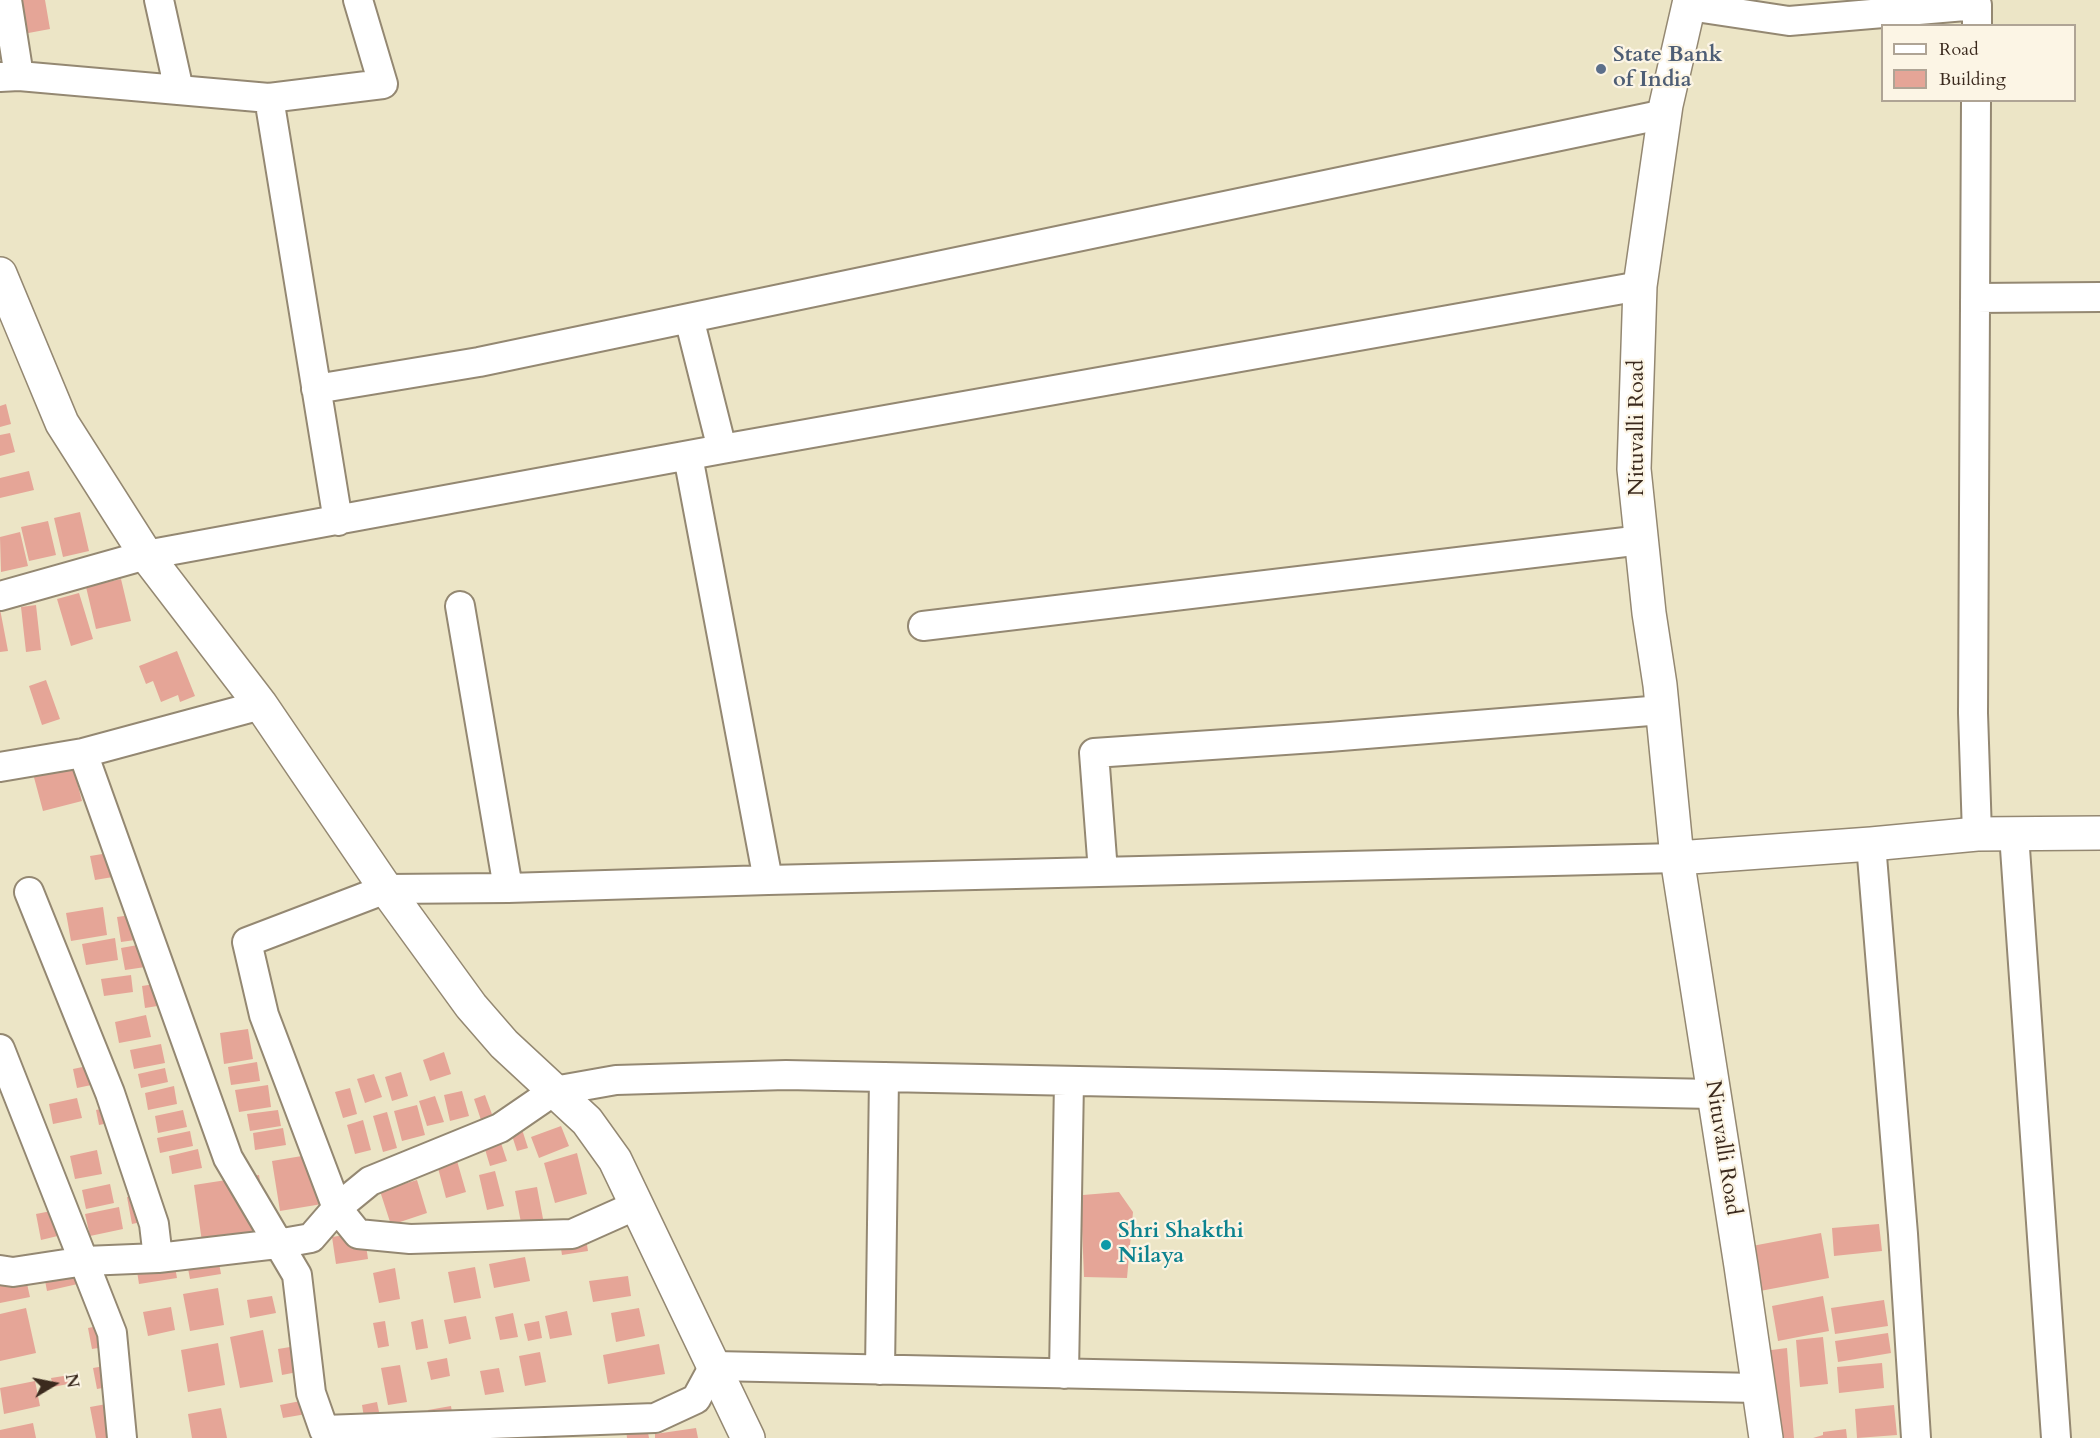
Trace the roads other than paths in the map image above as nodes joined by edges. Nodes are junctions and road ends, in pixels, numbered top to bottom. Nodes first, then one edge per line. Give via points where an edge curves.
1 (7, 0) edge
2 (159, 0) edge
3 (358, 0) edge
4 (1690, 3) edge
5 (1977, 24) edge
6 (10, 77) edge
7 (179, 90) junction
8 (269, 98) junction
9 (1976, 102) edge
10 (1665, 114) junction
11 (0, 274) edge
12 (1640, 286) junction
13 (2100, 297) edge
14 (1976, 298) junction
15 (688, 318) junction
16 (316, 389) junction
17 (722, 449) junction
18 (688, 456) junction
19 (338, 521) junction
20 (1642, 540) junction
21 (146, 555) junction
22 (0, 596) edge
23 (460, 606) dead end
24 (923, 626) dead end
25 (261, 705) junction
26 (1662, 710) junction
27 (83, 753) junction
28 (0, 767) edge
29 (2100, 833) edge
30 (1977, 834) junction
31 (2014, 834) junction
32 (1871, 844) junction
33 (1677, 858) junction
34 (1103, 872) junction
35 (768, 880) junction
36 (508, 888) junction
37 (386, 889) junction
38 (29, 892) dead end
39 (0, 1049) edge
40 (884, 1077) junction
41 (1069, 1081) junction
42 (554, 1091) junction
43 (1713, 1095) junction
44 (637, 1205) junction
45 (337, 1208) junction
46 (277, 1244) junction
47 (158, 1258) junction
48 (85, 1261) junction
49 (0, 1270) edge
50 (714, 1366) junction
51 (880, 1370) junction
52 (1064, 1374) junction
53 (1757, 1388) junction
54 (122, 1438) edge
55 (748, 1438) edge
56 (1766, 1438) edge
57 (1916, 1438) edge
58 (2056, 1438) edge

1 - 6 street
2 - 7 street
3 - 8 street via 383,84
4 - 5 street via 1789,21 1977,5
4 - 10 street, Nituvalli Road
6 - 7 street
7 - 8 street
8 - 16 street
9 - 14 street
10 - 12 street, Nituvalli Road
10 - 15 street
11 - 21 street via 62,423
12 - 17 street
12 - 20 street, Nituvalli Road via 1634,469
13 - 14 street
14 - 30 street via 1973,713
15 - 16 street via 478,362
15 - 17 street
16 - 19 street
17 - 18 street
18 - 19 street
18 - 35 street
19 - 21 street
20 - 24 street
20 - 26 street, Nituvalli Road
21 - 22 street
21 - 25 street
23 - 36 street
25 - 27 street
25 - 37 street
26 - 33 street, Nituvalli Road
26 - 34 street via 1094,753
27 - 28 street
27 - 46 street via 228,1158
29 - 31 street
30 - 31 street
30 - 32 street
31 - 58 street
32 - 33 street
32 - 57 street
33 - 34 street
33 - 43 street, Nituvalli Road
34 - 35 street
35 - 36 street
36 - 37 street
37 - 42 street via 471,1006
37 - 45 street via 247,942 264,1015
38 - 47 street via 110,1093 154,1224
39 - 48 street
40 - 41 street
40 - 42 street via 786,1075 616,1080
40 - 51 street
41 - 43 street
41 - 52 street
42 - 44 street via 587,1121 601,1140
42 - 45 street via 500,1128 370,1181
43 - 53 street, Nituvalli Road
44 - 45 street via 572,1234 410,1239 358,1234
44 - 50 street
45 - 46 street via 311,1238
46 - 47 street
46 - 50 street via 297,1275 311,1393 324,1430 656,1418 696,1399
47 - 48 street
48 - 49 street via 13,1272
48 - 54 street via 112,1333
50 - 51 street
50 - 55 street
51 - 52 street
52 - 53 street
53 - 56 street, Nituvalli Road

